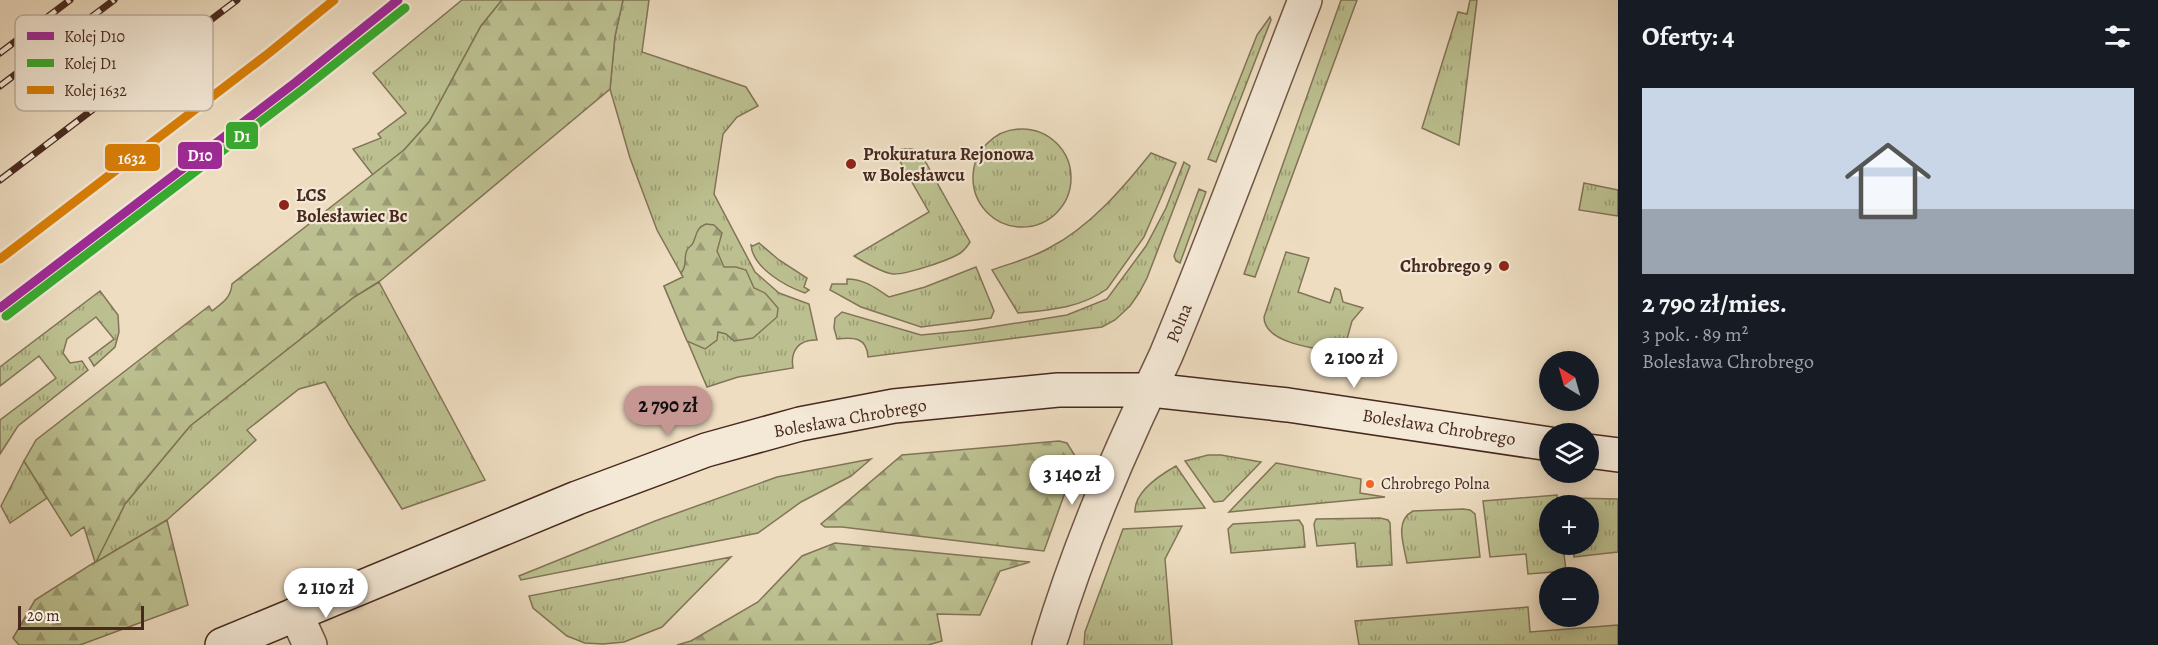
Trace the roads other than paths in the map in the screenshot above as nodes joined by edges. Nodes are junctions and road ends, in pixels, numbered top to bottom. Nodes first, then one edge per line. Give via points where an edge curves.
1 (1305, 0) edge
2 (1151, 390) junction
3 (1539, 442) edge
4 (1599, 452) edge
5 (1618, 455) edge
6 (296, 614) junction
7 (222, 645) edge
8 (309, 645) edge
9 (1049, 645) edge

1 - 2 street, Polna
2 - 3 street, Bolesława Chrobrego via 1288,405
2 - 6 street, Bolesława Chrobrego via 1059,390 894,406 800,424 706,450 577,498
2 - 9 street, Polna via 1113,471 1073,571
4 - 5 street
6 - 7 street, Bolesława Chrobrego
6 - 8 street

